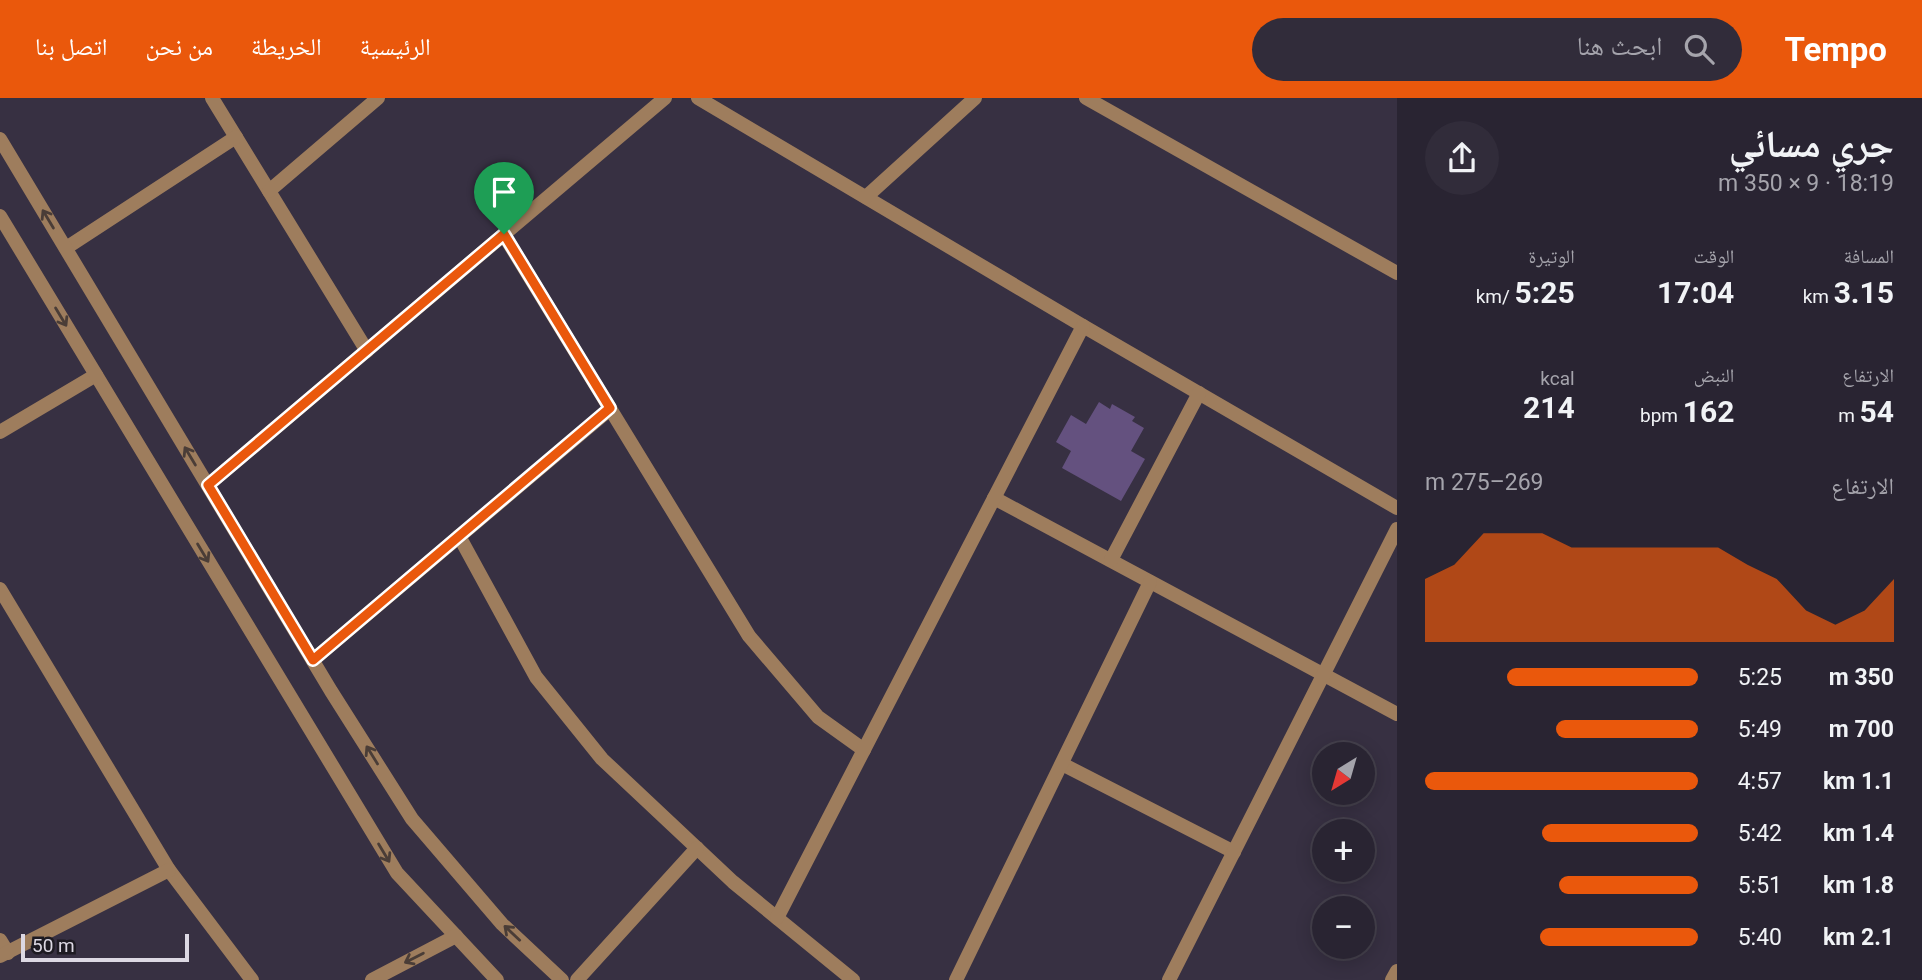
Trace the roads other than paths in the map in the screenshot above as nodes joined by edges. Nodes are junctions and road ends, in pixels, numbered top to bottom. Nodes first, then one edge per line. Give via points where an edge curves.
1 (212, 98) edge
2 (378, 98) edge
3 (665, 98) edge
4 (698, 98) edge
5 (975, 98) edge
6 (1086, 98) edge
7 (236, 137) junction
8 (0, 139) edge
9 (269, 191) junction
10 (866, 197) junction
11 (0, 216) edge
12 (504, 234) junction
13 (15, 240) junction
14 (0, 248) edge
15 (66, 248) junction
16 (1397, 273) edge
17 (1083, 326) junction
18 (367, 351) junction
19 (96, 375) junction
20 (1199, 393) junction
21 (610, 408) junction
22 (0, 432) edge
23 (208, 485) junction
24 (994, 498) junction
25 (1397, 508) edge
26 (1397, 529) edge
27 (459, 537) junction
28 (1111, 561) junction
29 (1150, 582) junction
30 (0, 589) edge
31 (313, 660) junction
32 (1324, 675) junction
33 (1397, 714) edge
34 (864, 750) junction
35 (1062, 764) junction
36 (697, 848) junction
37 (1234, 852) junction
38 (169, 870) junction
39 (777, 918) junction
40 (456, 936) junction
41 (3, 950) edge
42 (1397, 971) edge
43 (494, 976) edge
44 (252, 980) edge
45 (372, 980) edge
46 (477, 980) edge
47 (562, 980) edge
48 (578, 980) edge
49 (853, 980) edge
50 (956, 980) edge
51 (1170, 980) edge
52 (1392, 980) edge

1 - 7 street
2 - 9 street
3 - 12 street
4 - 10 street
5 - 10 street
6 - 16 street
7 - 9 street
7 - 15 street
15 -> 8 street
9 - 18 street
10 - 17 street
11 - 13 street
12 - 18 street
12 - 21 street
13 - 14 street
13 -> 19 street
23 -> 15 street
17 - 20 street
17 - 24 street
18 - 23 street
19 - 22 street
19 -> 40 street via 397,873
20 - 25 street
20 - 28 street
21 - 27 street
21 - 34 street via 749,636 818,717
23 - 31 street
24 - 28 street
24 - 34 street
26 - 32 street
27 - 31 street
27 - 36 street via 536,677 602,759
28 - 29 street
29 - 32 street
29 - 35 street
30 - 38 street
47 -> 31 street via 502,923 412,819
32 - 33 street
32 - 37 street
34 - 39 street
35 - 37 street
35 - 50 street
36 - 39 street
36 - 48 street
37 - 51 street
38 - 41 street
38 - 44 street
39 - 49 street
40 - 43 street
40 -> 45 street
42 - 52 street
43 - 46 street

